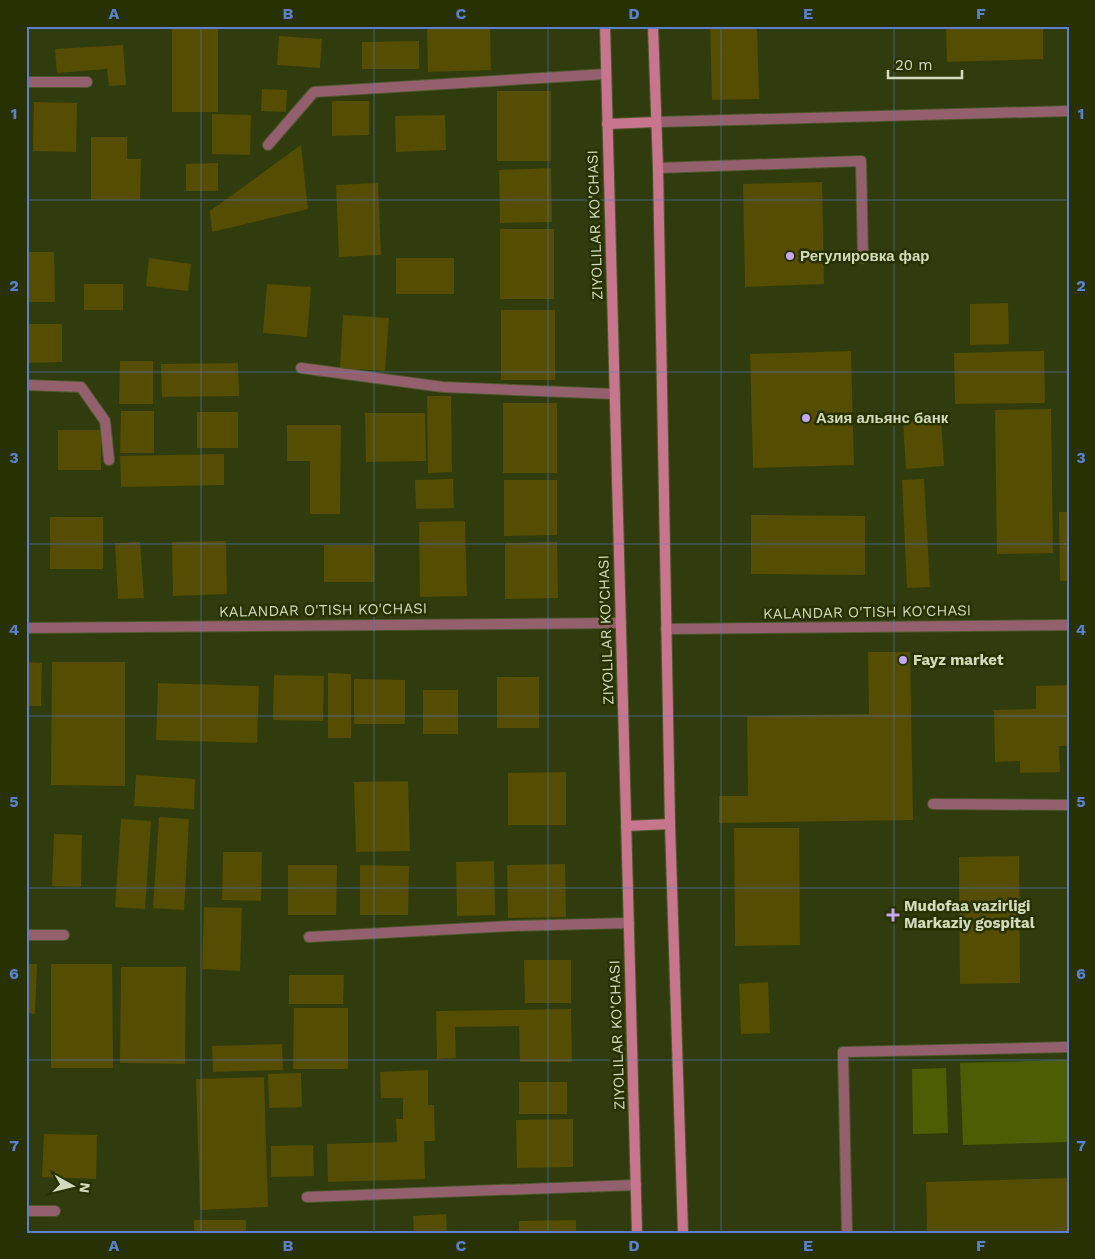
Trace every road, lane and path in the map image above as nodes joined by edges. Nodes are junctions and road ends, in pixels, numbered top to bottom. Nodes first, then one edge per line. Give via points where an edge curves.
1 (604, 26) edge
2 (653, 26) edge
3 (606, 74) junction
4 (26, 82) edge
5 (87, 82) dead end
6 (1069, 111) edge
7 (656, 122) junction
8 (608, 124) junction
9 (268, 145) dead end
10 (658, 168) junction
11 (863, 258) dead end
12 (301, 368) dead end
13 (26, 385) edge
14 (615, 394) junction
15 (109, 460) dead end
16 (621, 623) junction
17 (1069, 624) edge
18 (26, 628) edge
19 (666, 629) junction
20 (934, 804) dead end
21 (1069, 805) edge
22 (670, 824) junction
23 (626, 826) junction
24 (629, 923) junction
25 (26, 935) edge
26 (64, 936) dead end
27 (309, 937) dead end
28 (1069, 1047) edge
29 (636, 1185) junction
30 (307, 1197) dead end
31 (26, 1210) edge
32 (55, 1211) dead end
33 (637, 1233) edge
34 (683, 1233) edge
35 (847, 1233) edge

1 - 3 main road, ZIYOLILAR KO'CHASI
2 - 7 main road
3 - 8 main road, ZIYOLILAR KO'CHASI
3 - 9 street via 314,92
4 - 5 street
6 - 7 street
7 - 8 main road
7 - 10 main road
8 - 14 main road, ZIYOLILAR KO'CHASI
10 - 11 street via 861,161
10 - 19 main road
12 - 14 street via 444,387
13 - 15 street via 81,387 105,421
14 - 16 main road, ZIYOLILAR KO'CHASI
16 - 18 street, KALANDAR O'TISH KO'CHASI
16 - 23 main road, ZIYOLILAR KO'CHASI
17 - 19 street, KALANDAR O'TISH KO'CHASI
19 - 22 main road
20 - 21 street
22 - 23 main road
22 - 34 main road
23 - 24 main road, ZIYOLILAR KO'CHASI
24 - 27 street
24 - 29 main road, ZIYOLILAR KO'CHASI
25 - 26 street
28 - 35 street via 844,1052
29 - 30 street
29 - 33 main road, ZIYOLILAR KO'CHASI
31 - 32 street

